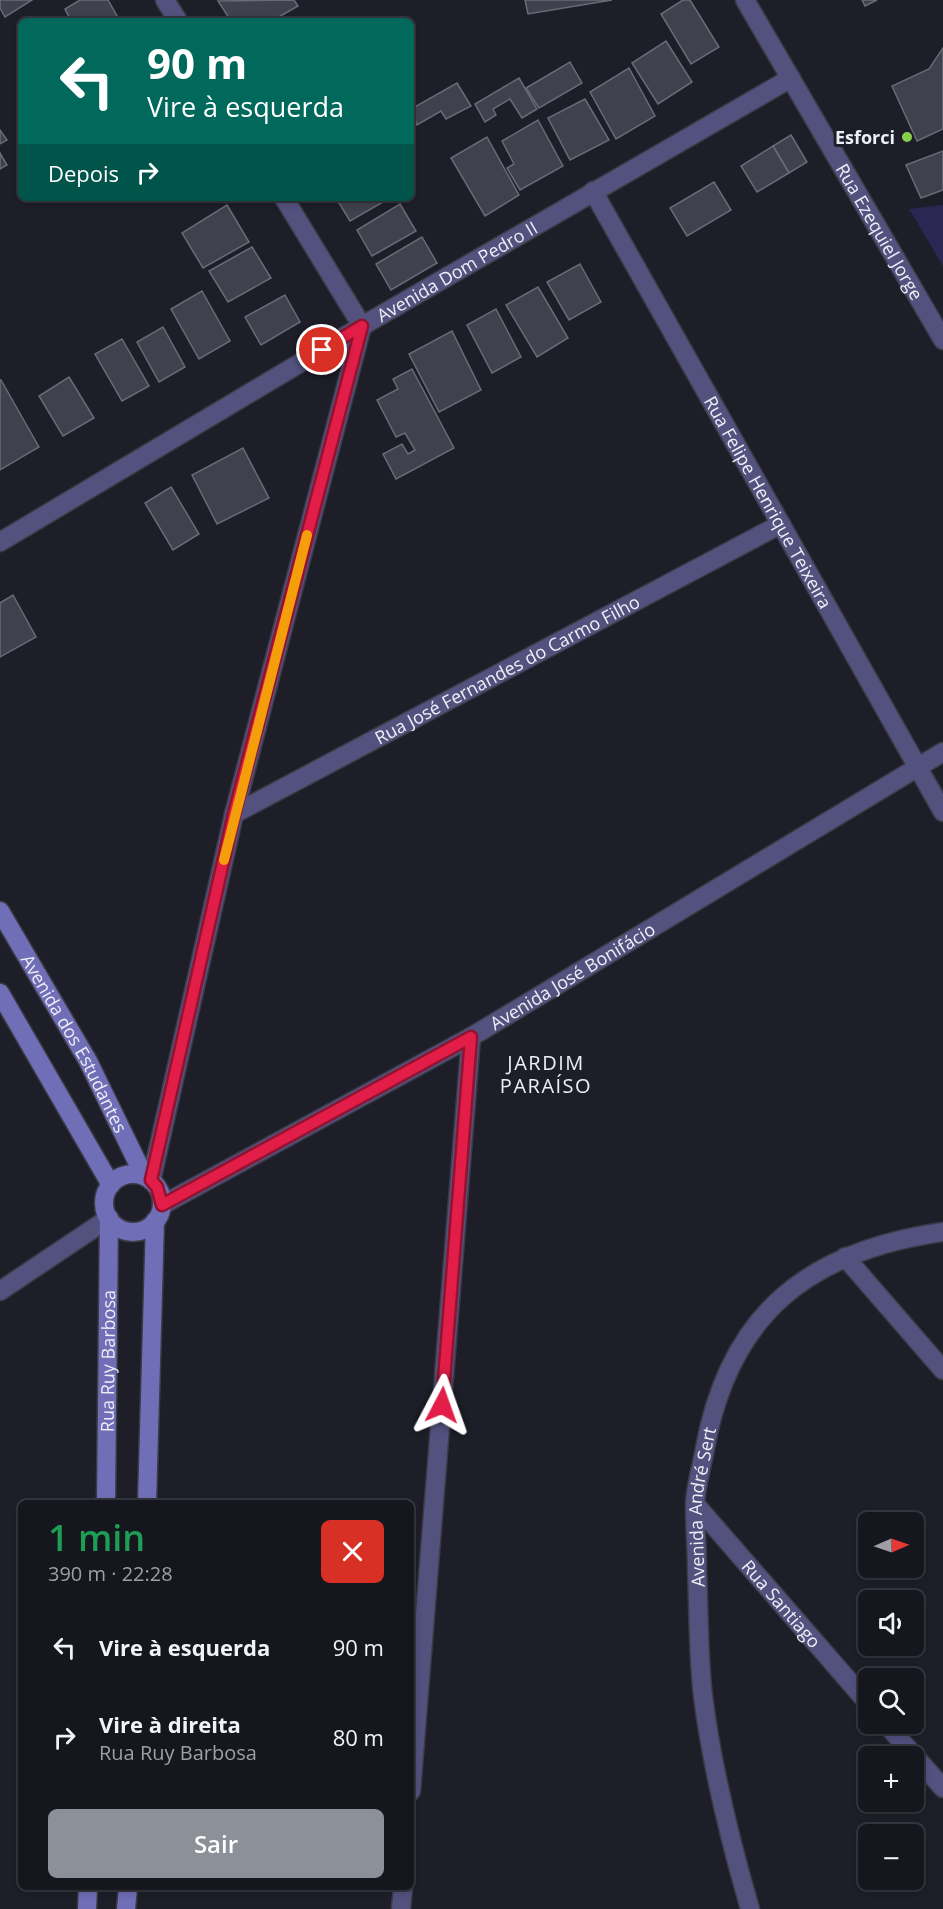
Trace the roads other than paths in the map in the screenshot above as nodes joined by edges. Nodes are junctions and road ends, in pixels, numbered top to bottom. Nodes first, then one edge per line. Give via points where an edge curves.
1 (165, 0) edge
2 (745, 0) edge
3 (176, 18) edge
4 (791, 78) junction
5 (593, 191) junction
6 (286, 201) edge
7 (362, 326) junction
8 (943, 340) edge
9 (781, 524) junction
10 (0, 542) edge
11 (943, 752) edge
12 (916, 768) junction
13 (943, 812) edge
14 (234, 814) junction
15 (0, 911) edge
16 (0, 993) edge
17 (471, 1037) junction
18 (148, 1178) junction
19 (111, 1185) junction
20 (158, 1213) junction
21 (109, 1218) junction
22 (943, 1232) edge
23 (845, 1257) junction
24 (0, 1291) edge
25 (943, 1370) edge
26 (106, 1500) edge
27 (147, 1500) edge
28 (695, 1504) junction
29 (418, 1612) edge
30 (858, 1691) edge
31 (414, 1714) edge
32 (895, 1734) edge
33 (943, 1788) edge
34 (88, 1890) edge
35 (128, 1890) edge
36 (403, 1890) edge
37 (87, 1909) edge
38 (126, 1909) edge
39 (401, 1909) edge
40 (750, 1909) edge

1 - 3 street
2 - 4 street, Rua Ezequiel Jorge
4 - 5 street, Avenida Dom Pedro II
4 - 8 street, Rua Ezequiel Jorge
5 - 7 street, Avenida Dom Pedro II
5 - 9 street, Rua Felipe Henrique Teixeira
6 - 7 street
7 - 10 street, Avenida Dom Pedro II
7 - 14 street
9 - 12 street, Rua Felipe Henrique Teixeira
9 - 14 street, Rua José Fernandes do Carmo Filho
11 - 12 street, Avenida José Bonifácio
12 - 13 street, Rua Felipe Henrique Teixeira
12 - 17 street, Avenida José Bonifácio
14 - 18 street
15 - 18 street, Avenida dos Estudantes via 88,1061
16 - 19 street, Avenida dos Estudantes
17 - 20 street, Avenida José Bonifácio
17 - 29 street
18 - 19 street via 126,1175
18 - 20 street via 157,1187
19 - 21 street via 104,1201
20 - 21 street via 149,1227 131,1232
20 - 27 street
21 - 24 street
21 - 26 street, Rua Ruy Barbosa
22 - 23 street, Avenida André Sert via 879,1244
23 - 25 street
23 - 28 street, Avenida André Sert via 808,1276 776,1302 739,1348 721,1386
28 - 30 street, Rua Santiago
28 - 40 street, Avenida André Sert via 697,1637 703,1697 712,1754
29 - 31 street
32 - 33 street
34 - 37 street
35 - 38 street
36 - 39 street

